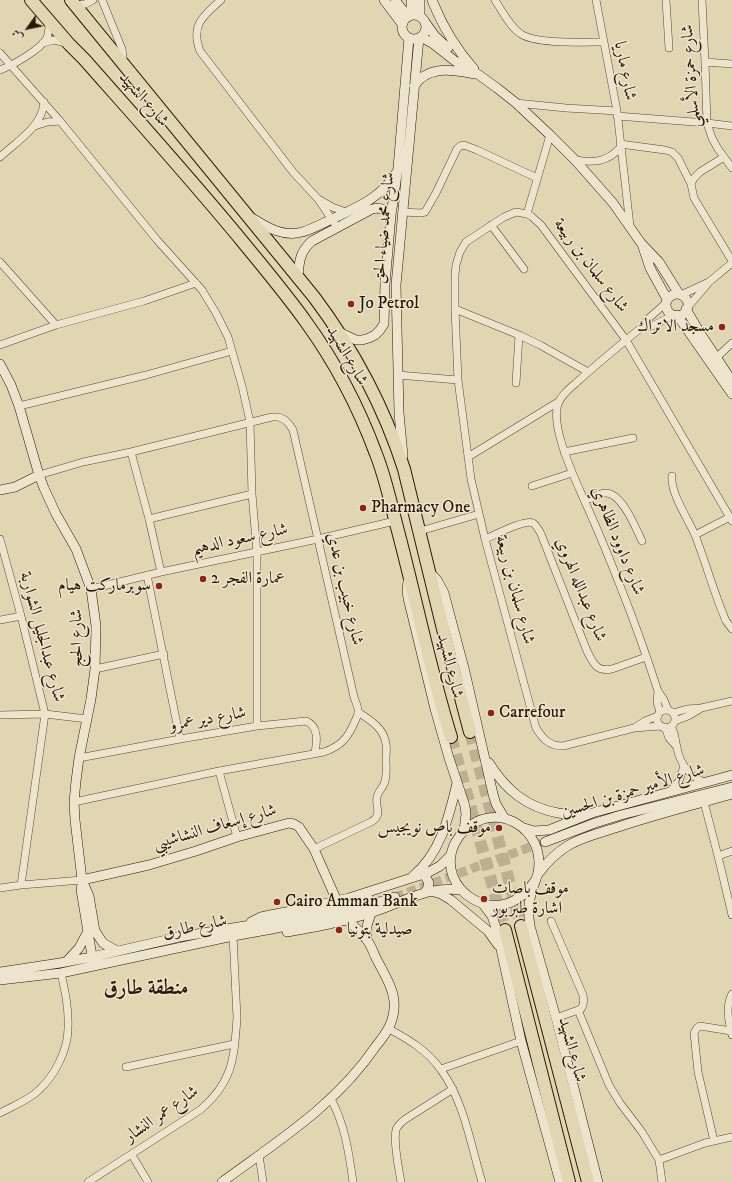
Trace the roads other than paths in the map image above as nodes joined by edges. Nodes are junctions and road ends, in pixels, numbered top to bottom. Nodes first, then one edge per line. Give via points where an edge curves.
1 (30, 0) edge
2 (39, 0) edge
3 (62, 0) edge
4 (93, 0) edge
5 (102, 0) edge
6 (222, 0) edge
7 (384, 0) edge
8 (395, 0) edge
9 (411, 0) edge
10 (420, 0) edge
11 (432, 0) edge
12 (495, 0) edge
13 (596, 0) edge
14 (666, 0) edge
15 (702, 0) edge
16 (73, 3) edge
17 (413, 19) junction
18 (49, 22) junction
19 (420, 37) junction
20 (409, 38) junction
21 (603, 42) junction
22 (43, 43) junction
23 (69, 44) junction
24 (669, 48) dead end
25 (0, 53) edge
26 (84, 59) junction
27 (122, 62) junction
28 (705, 62) junction
29 (732, 64) edge
30 (11, 66) junction
31 (466, 66) junction
32 (0, 70) edge
33 (479, 75) junction
34 (410, 86) junction
35 (44, 102) junction
36 (516, 104) junction
37 (617, 113) junction
38 (60, 121) junction
39 (707, 123) junction
40 (34, 126) junction
41 (732, 126) edge
42 (550, 135) junction
43 (620, 146) junction
44 (0, 156) edge
45 (724, 157) junction
46 (575, 160) junction
47 (398, 168) junction
48 (732, 168) edge
49 (537, 178) junction
50 (691, 184) junction
51 (318, 199) junction
52 (346, 212) junction
53 (402, 212) junction
54 (246, 213) junction
55 (527, 214) junction
56 (391, 215) junction
57 (332, 219) junction
58 (492, 225) junction
59 (630, 226) junction
60 (337, 227) junction
61 (641, 243) junction
62 (0, 262) edge
63 (732, 262) edge
64 (524, 269) dead end
65 (298, 277) junction
66 (709, 282) junction
67 (196, 284) junction
68 (385, 284) junction
69 (396, 285) junction
70 (680, 294) junction
71 (667, 301) junction
72 (455, 309) junction
73 (687, 309) junction
74 (676, 315) junction
75 (56, 325) junction
76 (642, 327) junction
77 (339, 332) junction
78 (519, 335) junction
79 (626, 340) junction
80 (732, 343) edge
81 (0, 345) edge
82 (232, 351) junction
83 (716, 358) junction
84 (0, 364) edge
85 (588, 372) junction
86 (398, 375) junction
87 (458, 380) junction
88 (732, 381) edge
89 (516, 383) dead end
90 (732, 394) edge
91 (558, 402) junction
92 (19, 406) junction
93 (250, 422) junction
94 (633, 438) dead end
95 (131, 452) junction
96 (564, 452) junction
97 (468, 457) junction
98 (404, 469) junction
99 (572, 473) junction
100 (39, 475) junction
101 (672, 476) dead end
102 (532, 486) dead end
103 (0, 490) edge
104 (252, 494) junction
105 (585, 501) junction
106 (479, 514) junction
107 (149, 519) junction
108 (731, 519) edge
109 (395, 521) junction
110 (420, 532) junction
111 (695, 535) junction
112 (0, 539) edge
113 (318, 539) junction
114 (485, 539) junction
115 (642, 541) dead end
116 (257, 553) junction
117 (2, 556) edge
118 (162, 572) junction
119 (430, 573) junction
120 (147, 575) junction
121 (410, 576) junction
122 (91, 589) junction
123 (21, 616) junction
124 (0, 620) edge
125 (732, 629) edge
126 (164, 654) junction
127 (646, 657) junction
128 (95, 670) junction
129 (732, 701) edge
130 (358, 712) junction
131 (45, 714) junction
132 (0, 715) edge
133 (87, 719) junction
134 (666, 719) junction
135 (257, 726) junction
136 (470, 732) tunnel mouth
137 (451, 738) tunnel mouth
138 (180, 739) junction
139 (315, 753) junction
140 (79, 758) junction
141 (485, 758) junction
142 (684, 766) junction
143 (219, 771) junction
144 (732, 775) edge
145 (732, 780) edge
146 (704, 782) junction
147 (457, 783) junction
148 (732, 787) edge
149 (670, 791) junction
150 (732, 794) edge
151 (74, 802) junction
152 (704, 802) junction
153 (592, 813) junction
154 (505, 819) junction
155 (524, 828) junction
156 (464, 830) junction
157 (237, 837) junction
158 (314, 849) junction
159 (732, 851) edge
160 (451, 855) junction
161 (718, 856) junction
162 (421, 874) junction
163 (411, 877) junction
164 (536, 879) junction
165 (82, 880) junction
166 (21, 886) junction
167 (0, 888) edge
168 (461, 890) junction
169 (427, 892) junction
170 (394, 894) tunnel mouth
171 (337, 901) junction
172 (483, 904) junction
173 (371, 913) junction
174 (732, 915) edge
175 (347, 920) junction
176 (551, 921) dead end
177 (521, 926) tunnel mouth
178 (248, 930) junction
179 (505, 930) tunnel mouth
180 (88, 931) junction
181 (233, 936) junction
182 (367, 940) junction
183 (117, 951) junction
184 (501, 952) junction
185 (66, 962) junction
186 (93, 962) junction
187 (0, 972) edge
188 (61, 973) junction
189 (0, 980) edge
190 (732, 994) edge
191 (578, 1010) junction
192 (556, 1018) junction
193 (389, 1028) junction
194 (732, 1033) edge
195 (521, 1041) junction
196 (234, 1044) junction
197 (126, 1067) dead end
198 (441, 1069) junction
199 (453, 1089) junction
200 (331, 1099) junction
201 (0, 1113) edge
202 (732, 1136) edge
203 (714, 1141) junction
204 (132, 1155) junction
205 (259, 1155) junction
206 (658, 1160) junction
207 (88, 1182) edge
208 (148, 1182) edge
209 (222, 1182) edge
210 (263, 1182) edge
211 (353, 1182) edge
212 (401, 1182) edge
213 (482, 1182) edge
214 (560, 1182) edge
215 (569, 1182) edge
216 (588, 1182) edge
217 (598, 1182) edge
218 (662, 1182) edge

1 - 18 highway, شارع الشهيد
2 - 26 highway, شارع الشهيد via 77,46
3 - 27 highway, شارع الشهيد via 112,58
4 - 16 street via 85,4
5 - 27 street via 122,49
6 - 51 street via 200,21 196,36 200,51 293,172
7 - 17 street
8 - 17 street
9 - 17 street
10 - 17 street
11 - 33 street via 453,42
12 - 21 street via 519,33 527,38 561,42
13 - 21 street, شارع ماريا
14 - 24 street
15 - 28 street, شارع حمزة الأسلمي
16 - 27 highway, شارع الشهيد
17 - 19 street, شارع محمد ضياء الحق via 426,28
17 - 20 street via 403,31
17 - 31 street
18 - 22 street via 48,33
18 - 23 highway, شارع الشهيد
19 - 20 street
19 - 31 street
19 - 34 street, شارع محمد ضياء الحق
20 - 34 street, شارع محمد ضياء الحق
21 - 37 street, شارع ماريا
22 - 23 street via 54,40
22 - 30 street
23 - 26 highway, شارع الشهيد
25 - 30 street
26 - 109 highway, شارع الشهيد via 217,210 306,322 341,378 361,419 379,461
27 - 54 highway, شارع الشهيد
28 - 29 street
28 - 39 street, شارع حمزة الأسلمي
30 - 32 street
30 - 35 street
31 - 33 street
33 - 34 street via 453,70 439,71
33 - 36 street
34 - 47 street, شارع محمد ضياء الحق
34 - 53 street, شارع محمد ضياء الحق
35 - 38 street
35 - 40 street via 41,115
36 - 37 street
36 - 42 street
37 - 39 street
37 - 43 street, شارع ماريا
38 - 40 street
38 - 67 street
39 - 41 street
39 - 45 street, شارع حمزة الأسلمي via 712,138
40 - 44 street
42 - 46 street
42 - 49 street
43 - 46 street via 610,157 599,161
43 - 50 street via 672,152 678,158
43 - 59 street, شارع ماريا
45 - 48 street, شارع حمزة الأسلمي
45 - 50 street via 700,172
46 - 59 street
47 - 52 street via 382,191 364,204
47 - 56 street, شارع محمد ضياء الحق
49 - 53 street via 477,150 460,146 425,212
49 - 55 street
50 - 63 street via 694,198
51 - 52 street
51 - 57 street
52 - 57 street
53 - 69 street, شارع محمد ضياء الحق
54 - 57 street via 272,230 288,234 309,230
54 - 65 highway, شارع الشهيد
55 - 58 street via 516,212
55 - 79 street, شارع سلمان بن ربيعة via 547,232
56 - 60 street via 383,208 377,207
56 - 68 street, شارع محمد ضياء الحق
57 - 60 street
58 - 64 street
58 - 72 street via 466,242 460,252 456,264
59 - 61 street
60 - 65 street via 306,246 300,259
61 - 70 street
61 - 71 street via 650,268
62 - 75 street
63 - 66 street
65 - 77 highway, شارع الشهيد
66 - 70 street
66 - 73 street
67 - 75 street
67 - 82 street via 216,313
68 - 69 street
68 - 77 street, شارع محمد ضياء الحق via 384,324 380,330 362,340
69 - 86 street, شارع محمد ضياء الحق
70 - 71 street via 670,296
70 - 73 street via 687,301
71 - 74 street via 668,311
71 - 76 street
72 - 78 street
72 - 87 street
73 - 74 street
73 - 83 street
74 - 76 street via 652,326
74 - 90 street
75 - 81 street
76 - 79 street
77 - 98 highway, شارع الشهيد via 366,378
78 - 85 street
78 - 89 street
79 - 85 street
79 - 108 street, شارع سلمان بن ربيعة
80 - 83 street
82 - 92 street
82 - 93 street
83 - 88 street
84 - 92 street, شارع الحج
85 - 91 street
86 - 87 street
86 - 98 street, شارع محمد ضياء الحق
87 - 97 street, شارع سلمان بن ربيعة
91 - 96 street, شارع داوود الظاهري via 556,420
91 - 97 street
92 - 100 street, شارع الحج
93 - 95 street, شارع خبيب بن عدي
93 - 104 street
93 - 113 street, شارع خبيب بن عدي via 272,417 290,424
94 - 96 street
95 - 100 street, شارع خبيب بن عدي
95 - 107 street
96 - 99 street, شارع داوود الظاهري
97 - 106 street, شارع سلمان بن ربيعة
98 - 110 highway, شارع الشهيد
99 - 102 street
99 - 105 street, شارع داوود الظاهري
100 - 103 street via 15,487
100 - 122 street, شارع الحج via 56,514 76,549
101 - 111 street via 674,490
104 - 107 street
104 - 116 street
105 - 115 street via 604,493 615,496 624,507
105 - 127 street, شارع داوود الظاهري
106 - 110 street
106 - 114 street, شارع سلمان بن ربيعة
107 - 118 street
108 - 111 street
109 - 113 street, شارع سعود الدهيم
109 - 121 highway, شارع الشهيد
110 - 119 highway, شارع الشهيد
111 - 125 street via 723,615
112 - 117 street, شارع عبدالجليل الشواربة
113 - 116 street, شارع سعود الدهيم
113 - 130 street, شارع خبيب بن عدي
114 - 127 street, شارع عبدالله الهروي via 520,524 533,523 541,534 593,663 598,668 607,670
114 - 134 street, شارع سلمان بن ربيعة via 532,716 541,736 556,746 563,746
116 - 118 street, شارع سعود الدهيم
116 - 135 street
117 - 123 street, شارع عبدالجليل الشواربة
118 - 120 street, شارع سعود الدهيم
119 - 136 highway, شارع الشهيد
119 - 141 street via 444,593
120 - 122 street, شارع سعود الدهيم
120 - 126 street
121 - 137 highway, شارع الشهيد
121 - 147 street via 407,586 408,598 435,709
122 - 128 street, شارع الحج via 96,626
123 - 124 street
123 - 131 street, شارع عبدالجليل الشواربة
126 - 128 street
126 - 138 street
127 - 134 street, شارع داوود الظاهري via 658,691 664,700
128 - 133 street, شارع الحج
129 - 134 street, شارع سلمان بن ربيعة via 701,708 688,716
130 - 139 street via 351,730 340,744
130 - 158 street via 381,730 386,744 386,779 377,796 377,816 374,820
131 - 132 street
131 - 133 street
131 - 166 street, شارع عبدالجليل الشواربة
133 - 140 street, شارع الحج
134 - 142 street, شارع داوود الظاهري via 669,738
135 - 138 street, شارع دير عمرو
135 - 139 street, شارع دير عمرو via 309,722 315,730
138 - 140 street, شارع دير عمرو
139 - 143 street
140 - 151 street, شارع الحج
141 - 153 street via 513,793 537,808 577,816
141 - 154 street via 495,800
142 - 146 street
142 - 149 street via 679,780
143 - 151 street
143 - 157 street
144 - 146 street
145 - 148 street, شارع الأمير حمزة بن الحسين via 619,810 568,827 544,840 621,815
146 - 149 street
147 - 156 street via 465,809
147 - 163 street via 449,814 436,847 425,864
149 - 153 street
150 - 152 street
151 - 165 street, شارع الحج
152 - 161 street
152 - 164 street via 576,841 554,856
153 - 155 street via 544,831
154 - 155 street
154 - 156 street via 483,819
155 - 164 street via 538,850
156 - 160 street via 458,837
157 - 158 street, شارع إسعاف النشاشيبي via 290,823 299,827
157 - 165 street, شارع إسعاف النشاشيبي via 148,865
158 - 171 street, شارع إسعاف النشاشيبي
159 - 161 street
160 - 162 street via 438,868
160 - 168 street via 452,873
161 - 174 street
162 - 163 street
162 - 169 street via 429,883
163 - 171 street
164 - 172 street via 524,895 513,902 500,906
164 - 192 street via 528,916
165 - 166 street
165 - 180 street, شارع الحج via 81,890
165 - 183 street, شارع الحج via 89,896 95,932 103,943
166 - 167 street
168 - 169 street via 443,888
168 - 172 street
169 - 173 street
169 - 184 street via 446,896 483,926
170 - 178 street, شارع طارق
171 - 178 street via 261,917 253,920
172 - 184 street via 495,923
173 - 175 street
173 - 182 street via 367,926
175 - 178 street via 273,935 258,935
175 - 182 street
176 - 191 street via 583,995 583,1007
177 - 216 highway, شارع الشهيد
178 - 181 street, شارع طارق
178 - 183 street, شارع طارق via 179,937
179 - 215 highway, شارع الشهيد
180 - 185 street via 79,948
180 - 186 street, شارع الحج
181 - 186 street, شارع طارق
181 - 196 street, شارع عمر النشار via 237,1018
182 - 193 street via 388,981 394,999 393,1018
183 - 186 street, شارع طارق
184 - 195 street
185 - 186 street, شارع طارق
185 - 187 street, شارع طارق
186 - 188 street, شارع طارق
188 - 189 street, شارع طارق
188 - 201 street via 68,1028 60,1061 39,1091
190 - 194 street via 728,1008
191 - 192 street
191 - 206 street via 609,1085
192 - 217 street
193 - 198 street via 420,1048
193 - 200 street via 361,1066
194 - 203 street via 700,1026 694,1033 698,1072
195 - 198 street
195 - 214 street
196 - 197 street
196 - 204 street, شارع عمر النشار via 233,1060 228,1074 212,1100
198 - 199 street
199 - 212 street via 404,1120 397,1128
199 - 213 street
200 - 205 street
200 - 211 street via 344,1132
202 - 203 street
203 - 206 street
204 - 207 street, شارع عمر النشار
204 - 208 street
205 - 209 street
205 - 210 street
206 - 218 street

